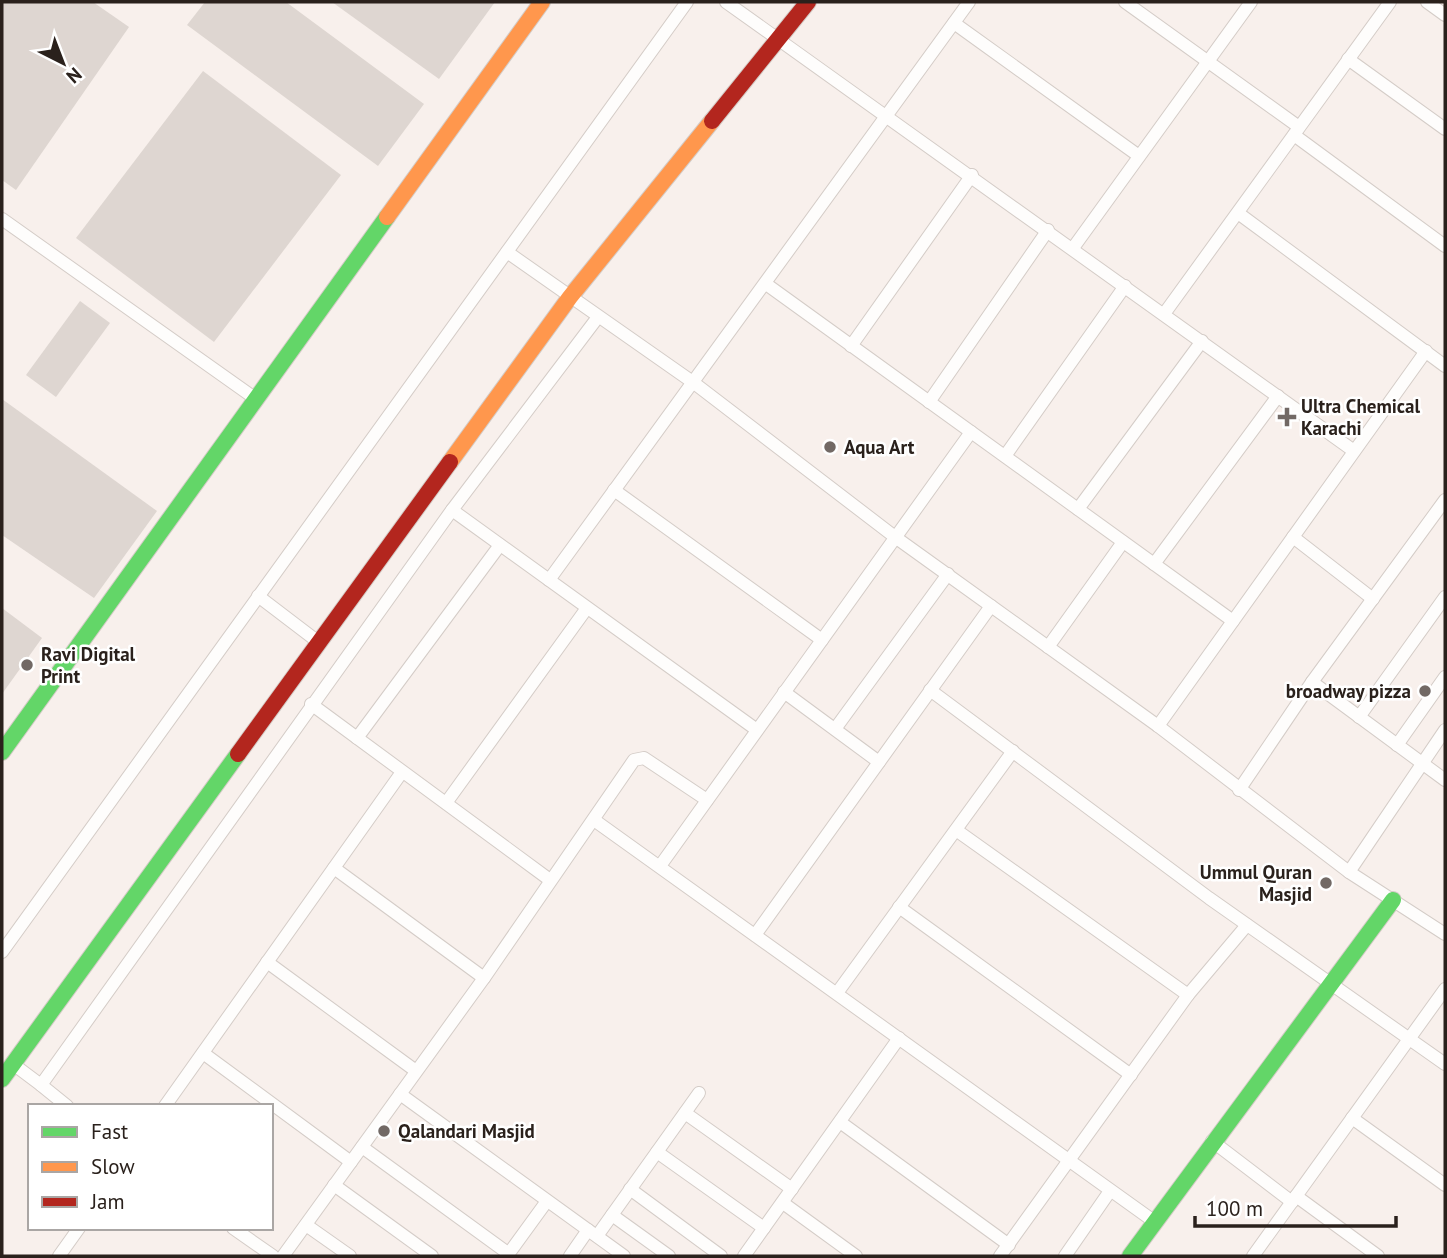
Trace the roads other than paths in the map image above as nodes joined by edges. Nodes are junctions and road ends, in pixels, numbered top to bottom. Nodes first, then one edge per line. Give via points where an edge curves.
1 (542, 2) edge
2 (687, 2) edge
3 (726, 2) edge
4 (807, 2) edge
5 (969, 2) edge
6 (1125, 2) edge
7 (1251, 2) edge
8 (1390, 2) edge
9 (1427, 2) edge
10 (1445, 15) edge
11 (954, 23) junction
12 (778, 39) junction
13 (1348, 59) junction
14 (1208, 62) junction
15 (888, 115) junction
16 (1445, 129) edge
17 (1296, 131) junction
18 (1139, 156) junction
19 (971, 175) junction
20 (1238, 213) junction
21 (2, 219) edge
22 (1048, 230) junction
23 (1445, 246) edge
24 (1073, 248) junction
25 (507, 252) junction
26 (766, 284) junction
27 (1125, 286) junction
28 (570, 297) junction
29 (1164, 314) junction
30 (598, 317) junction
31 (1202, 341) junction
32 (851, 345) junction
33 (1426, 351) junction
34 (1445, 366) edge
35 (694, 383) junction
36 (1278, 396) junction
37 (256, 399) junction
38 (929, 402) junction
39 (971, 432) junction
40 (1354, 451) junction
41 (1005, 456) junction
42 (614, 490) junction
43 (1445, 500) edge
44 (1078, 509) junction
45 (452, 510) junction
46 (895, 537) junction
47 (1293, 537) junction
48 (1123, 542) junction
49 (500, 545) junction
50 (1154, 564) junction
51 (948, 574) junction
52 (548, 580) junction
53 (258, 596) junction
54 (1445, 597) edge
55 (1373, 599) junction
56 (991, 606) junction
57 (587, 608) junction
58 (1233, 621) junction
59 (822, 640) junction
60 (317, 642) junction
61 (1048, 647) junction
62 (1445, 677) edge
63 (1312, 682) junction
64 (930, 690) junction
65 (784, 692) junction
66 (311, 704) junction
67 (1359, 717) junction
68 (1158, 726) junction
69 (835, 729) junction
70 (757, 730) junction
71 (1445, 730) edge
72 (357, 738) junction
73 (1397, 745) junction
74 (1013, 751) junction
75 (2, 752) edge
76 (879, 762) junction
77 (1422, 763) junction
78 (402, 772) junction
79 (1445, 780) edge
80 (1239, 790) junction
81 (707, 800) junction
82 (446, 803) junction
83 (594, 820) junction
84 (956, 830) junction
85 (660, 866) junction
86 (334, 868) junction
87 (1349, 872) junction
88 (550, 880) junction
89 (1393, 900) junction
90 (899, 907) junction
91 (1247, 925) junction
92 (755, 934) junction
93 (1445, 934) edge
94 (2, 952) edge
95 (267, 962) junction
96 (484, 978) junction
97 (1332, 985) junction
98 (1445, 989) edge
99 (836, 993) junction
100 (1188, 995) junction
101 (900, 1038) junction
102 (1409, 1038) junction
103 (203, 1053) junction
104 (13, 1064) junction
105 (1445, 1064) edge
106 (416, 1071) junction
107 (1131, 1074) junction
108 (2, 1079) edge
109 (40, 1085) junction
110 (699, 1093) dead end
111 (400, 1094) junction
112 (64, 1104) edge
113 (166, 1104) edge
114 (272, 1104) edge
115 (273, 1105) edge
116 (685, 1113) junction
117 (1352, 1118) junction
118 (840, 1122) junction
119 (1212, 1141) junction
120 (362, 1147) junction
121 (657, 1152) junction
122 (351, 1162) junction
123 (1068, 1162) junction
124 (334, 1185) junction
125 (1445, 1185) edge
126 (630, 1189) junction
127 (792, 1189) junction
128 (1110, 1191) junction
129 (1294, 1199) junction
130 (547, 1201) junction
131 (783, 1203) junction
132 (612, 1215) junction
133 (1155, 1222) junction
134 (306, 1225) junction
135 (764, 1228) junction
136 (78, 1230) edge
137 (236, 1230) edge
138 (592, 1233) junction
139 (1009, 1245) junction
140 (66, 1254) edge
141 (508, 1255) edge
142 (273, 1256) edge
143 (283, 1256) edge
144 (350, 1256) edge
145 (432, 1256) edge
146 (570, 1256) edge
147 (624, 1256) edge
148 (669, 1256) edge
149 (721, 1256) edge
150 (744, 1256) edge
151 (856, 1256) edge
152 (1000, 1256) edge
153 (1065, 1256) edge
154 (1130, 1256) edge
155 (1253, 1256) edge
156 (1378, 1256) edge

1 - 37 street
2 - 25 street
3 - 12 street
4 - 12 street
5 - 11 street
6 - 14 street
7 - 14 street
8 - 13 street
9 - 10 street
11 - 15 street
11 - 18 street
12 - 15 street
12 - 28 street
13 - 16 street
13 - 17 street
14 - 17 street
14 - 18 street
15 - 19 street
15 - 26 street
17 - 20 street
17 - 23 street
18 - 24 street
19 - 22 street
19 - 32 street
20 - 29 street
20 - 33 street
21 - 37 street
22 - 24 street
22 - 38 street
24 - 27 street
25 - 28 street
25 - 53 street
26 - 32 street
26 - 35 street
27 - 29 street
27 - 41 street
28 - 30 street
28 - 60 street
29 - 31 street
30 - 35 street
30 - 45 street
31 - 36 street
31 - 44 street
32 - 38 street
33 - 34 street
33 - 40 street
35 - 42 street
35 - 46 street
36 - 40 street
36 - 50 street
37 - 75 street
38 - 39 street
39 - 41 street
39 - 46 street
40 - 47 street
41 - 44 street
42 - 52 street
42 - 59 street
43 - 55 street
44 - 48 street
45 - 49 street
45 - 66 street
46 - 51 street
46 - 59 street
47 - 55 street
47 - 58 street
48 - 50 street
48 - 61 street
49 - 52 street
49 - 72 street
50 - 58 street
51 - 56 street
51 - 69 street
52 - 57 street
53 - 60 street
53 - 94 street
54 - 67 street
55 - 63 street
56 - 61 street
56 - 64 street
57 - 70 street
57 - 82 street
58 - 68 street
59 - 65 street
60 - 104 street
61 - 68 street
62 - 73 street
63 - 67 street
63 - 80 street
64 - 74 street
64 - 76 street
65 - 69 street
65 - 70 street
66 - 72 street
66 - 109 street
67 - 73 street
68 - 80 street
69 - 76 street
70 - 81 street
71 - 77 street
72 - 78 street
73 - 77 street
74 - 84 street
74 - 91 street
76 - 92 street
77 - 79 street
77 - 87 street
78 - 82 street
78 - 86 street
80 - 87 street
81 - 83 street via 639,757
81 - 85 street
82 - 88 street
83 - 85 street
83 - 88 street
84 - 90 street
84 - 100 street
85 - 92 street
86 - 95 street
86 - 96 street
87 - 89 street
88 - 96 street
89 - 93 street
89 - 97 street
90 - 99 street
90 - 107 street
91 - 97 street
91 - 100 street
92 - 99 street
95 - 103 street
95 - 106 street
96 - 106 street
97 - 102 street
97 - 119 street
98 - 102 street
99 - 101 street
100 - 107 street
101 - 118 street
101 - 123 street
102 - 105 street
102 - 117 street
103 - 113 street
103 - 114 street
104 - 108 street
104 - 109 street
106 - 111 street
107 - 123 street
109 - 112 street
110 - 116 street
111 - 120 street
111 - 130 street
115 - 122 street
116 - 121 street
116 - 127 street
117 - 125 street
117 - 129 street
118 - 127 street
118 - 139 street
119 - 129 street
119 - 133 street
120 - 122 street
120 - 141 street
121 - 126 street
121 - 135 street
122 - 124 street
123 - 128 street
123 - 139 street
124 - 134 street
124 - 145 street
126 - 132 street
126 - 149 street
127 - 131 street
128 - 133 street
128 - 153 street
129 - 155 street
129 - 156 street
130 - 138 street
130 - 141 street
131 - 135 street
131 - 151 street
132 - 138 street
132 - 148 street
133 - 154 street
134 - 143 street
134 - 144 street
135 - 150 street
136 - 140 street
137 - 142 street
138 - 146 street
138 - 147 street
139 - 152 street

